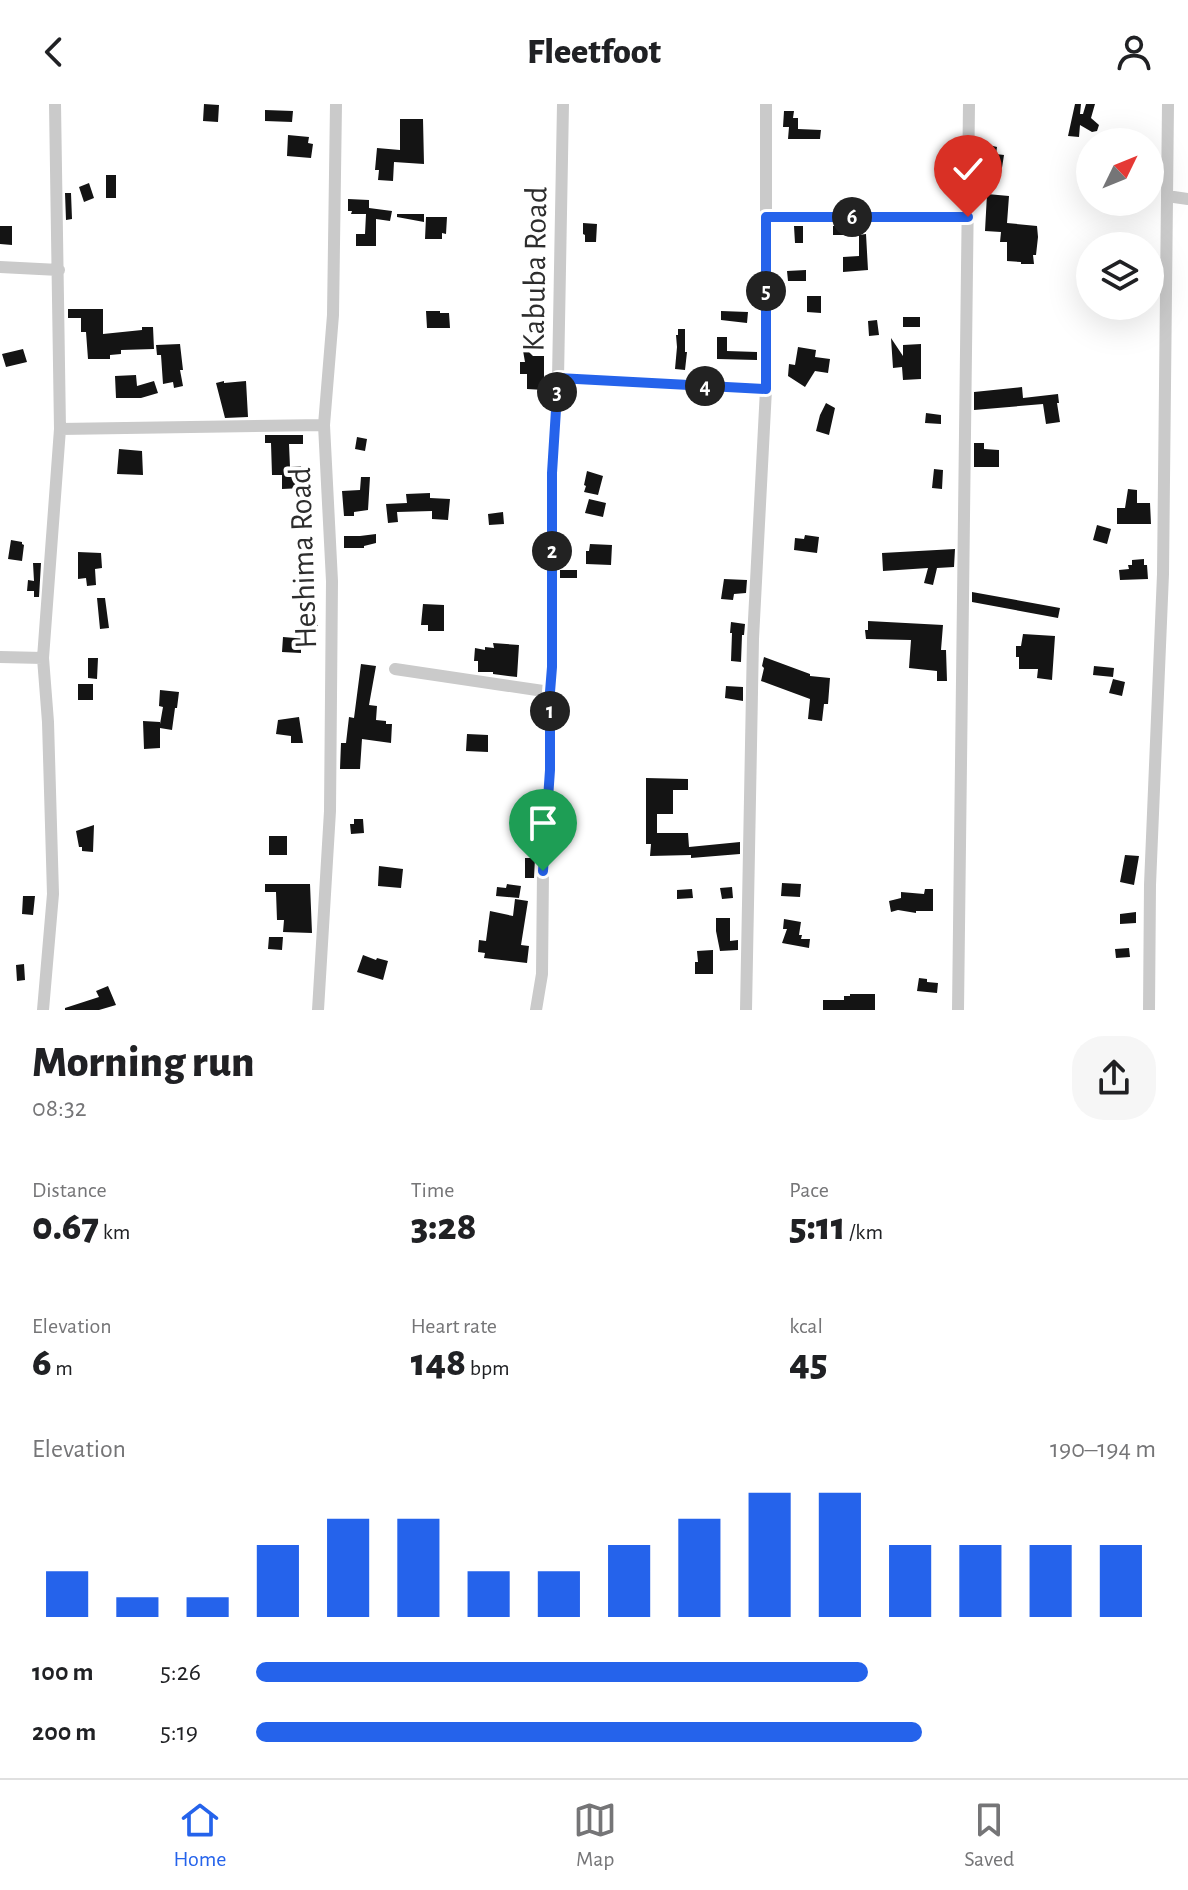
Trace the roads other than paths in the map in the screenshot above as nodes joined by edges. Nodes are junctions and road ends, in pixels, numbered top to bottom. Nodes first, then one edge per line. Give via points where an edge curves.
1 (55, 104) edge
2 (336, 104) edge
3 (563, 104) edge
4 (766, 104) edge
5 (969, 104) edge
6 (1168, 104) edge
7 (1167, 196) junction
8 (1188, 199) edge
9 (766, 217) junction
10 (968, 217) junction
11 (0, 267) edge
12 (59, 270) junction
13 (558, 378) junction
14 (766, 389) junction
15 (324, 425) junction
16 (60, 429) junction
17 (0, 657) edge
18 (43, 658) junction
19 (395, 669) dead end
20 (550, 692) junction
21 (43, 1010) edge
22 (318, 1010) edge
23 (536, 1010) edge
24 (746, 1010) edge
25 (958, 1010) edge
26 (1149, 1010) edge

1 - 12 street
2 - 15 street, Heshima Road via 333,315
3 - 13 street, Kabuba Road
4 - 9 street
5 - 10 street
6 - 7 street
7 - 8 street
7 - 26 street via 1163,574
9 - 10 street
9 - 14 street
10 - 25 street
11 - 12 street
12 - 16 street
13 - 14 street
13 - 20 street, Kabuba Road
14 - 24 street via 753,639
15 - 16 street
15 - 22 street, Heshima Road via 332,581 330,811
16 - 18 street
17 - 18 street
18 - 21 street via 53,894
19 - 20 street
20 - 23 street, Kabuba Road via 542,974

